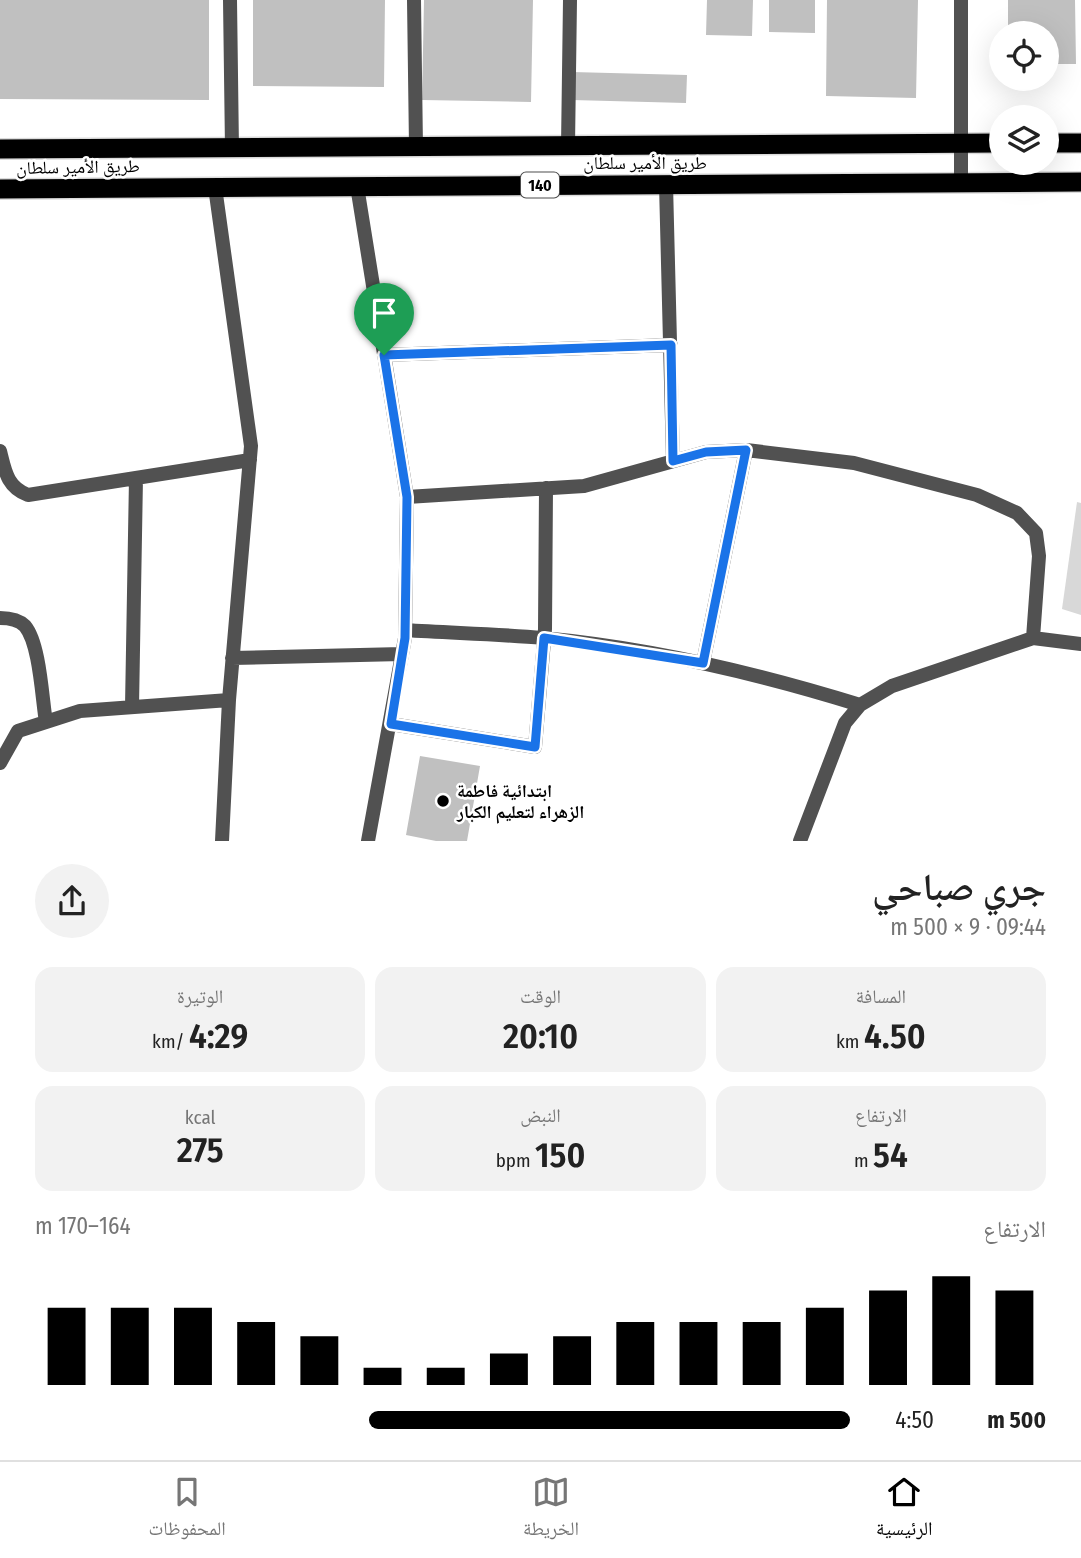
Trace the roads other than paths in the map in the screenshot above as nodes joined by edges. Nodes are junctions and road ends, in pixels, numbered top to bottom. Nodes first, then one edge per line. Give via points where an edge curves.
1 (230, 0) edge
2 (414, 0) edge
3 (569, 0) edge
4 (961, 0) edge
5 (989, 143) edge
6 (1059, 143) edge
7 (1081, 143) edge
8 (961, 144) junction
9 (568, 146) junction
10 (416, 147) junction
11 (0, 149) edge
12 (233, 149) junction
13 (1081, 182) edge
14 (961, 183) junction
15 (666, 184) junction
16 (357, 186) junction
17 (215, 187) junction
18 (0, 189) edge
19 (671, 345) junction
20 (384, 355) junction
21 (746, 450) junction
22 (0, 451) edge
23 (250, 460) junction
24 (673, 461) junction
25 (136, 478) junction
26 (546, 488) junction
27 (407, 497) junction
28 (0, 618) edge
29 (405, 630) junction
30 (544, 638) junction
31 (1033, 638) junction
32 (1081, 643) edge
33 (402, 654) junction
34 (232, 658) junction
35 (703, 663) junction
36 (229, 700) junction
37 (860, 705) junction
38 (132, 707) junction
39 (46, 722) junction
40 (391, 724) junction
41 (0, 763) edge
42 (222, 841) edge
43 (368, 841) edge
44 (800, 841) edge

1 - 12 street
2 - 10 street
3 - 9 street
4 - 8 street
5 - 8 highway, طريق الأمير سلطان / 140
6 - 7 highway
8 - 9 highway, طريق الأمير سلطان / 140
8 - 14 street
9 - 10 highway, طريق الأمير سلطان / 140
10 - 12 highway, طريق الأمير سلطان / 140
11 - 12 highway, طريق الأمير سلطان / 140
13 - 14 highway, طريق الأمير سلطان / 140
14 - 15 highway, طريق الأمير سلطان / 140
15 - 16 highway, طريق الأمير سلطان / 140
15 - 19 street
16 - 17 highway, طريق الأمير سلطان / 140
16 - 20 street
17 - 18 highway, طريق الأمير سلطان / 140
17 - 23 street
19 - 20 street
19 - 24 street
20 - 27 street
21 - 24 street via 706,452
21 - 31 street via 854,463 977,495 1017,513 1036,533 1039,556
21 - 35 street
22 - 25 street via 7,479 15,491 28,495
23 - 25 street
23 - 34 street
24 - 26 street via 583,486
25 - 38 street
26 - 27 street
26 - 30 street
27 - 29 street
28 - 39 street via 24,625 33,643
29 - 30 street
29 - 33 street
30 - 35 street
30 - 40 street via 535,747
31 - 32 street
31 - 37 street via 892,686
33 - 34 street
33 - 40 street
34 - 36 street
35 - 37 street via 782,680
36 - 38 street
36 - 42 street
37 - 44 street via 845,723
38 - 39 street via 80,711
39 - 41 street via 18,731
40 - 43 street

